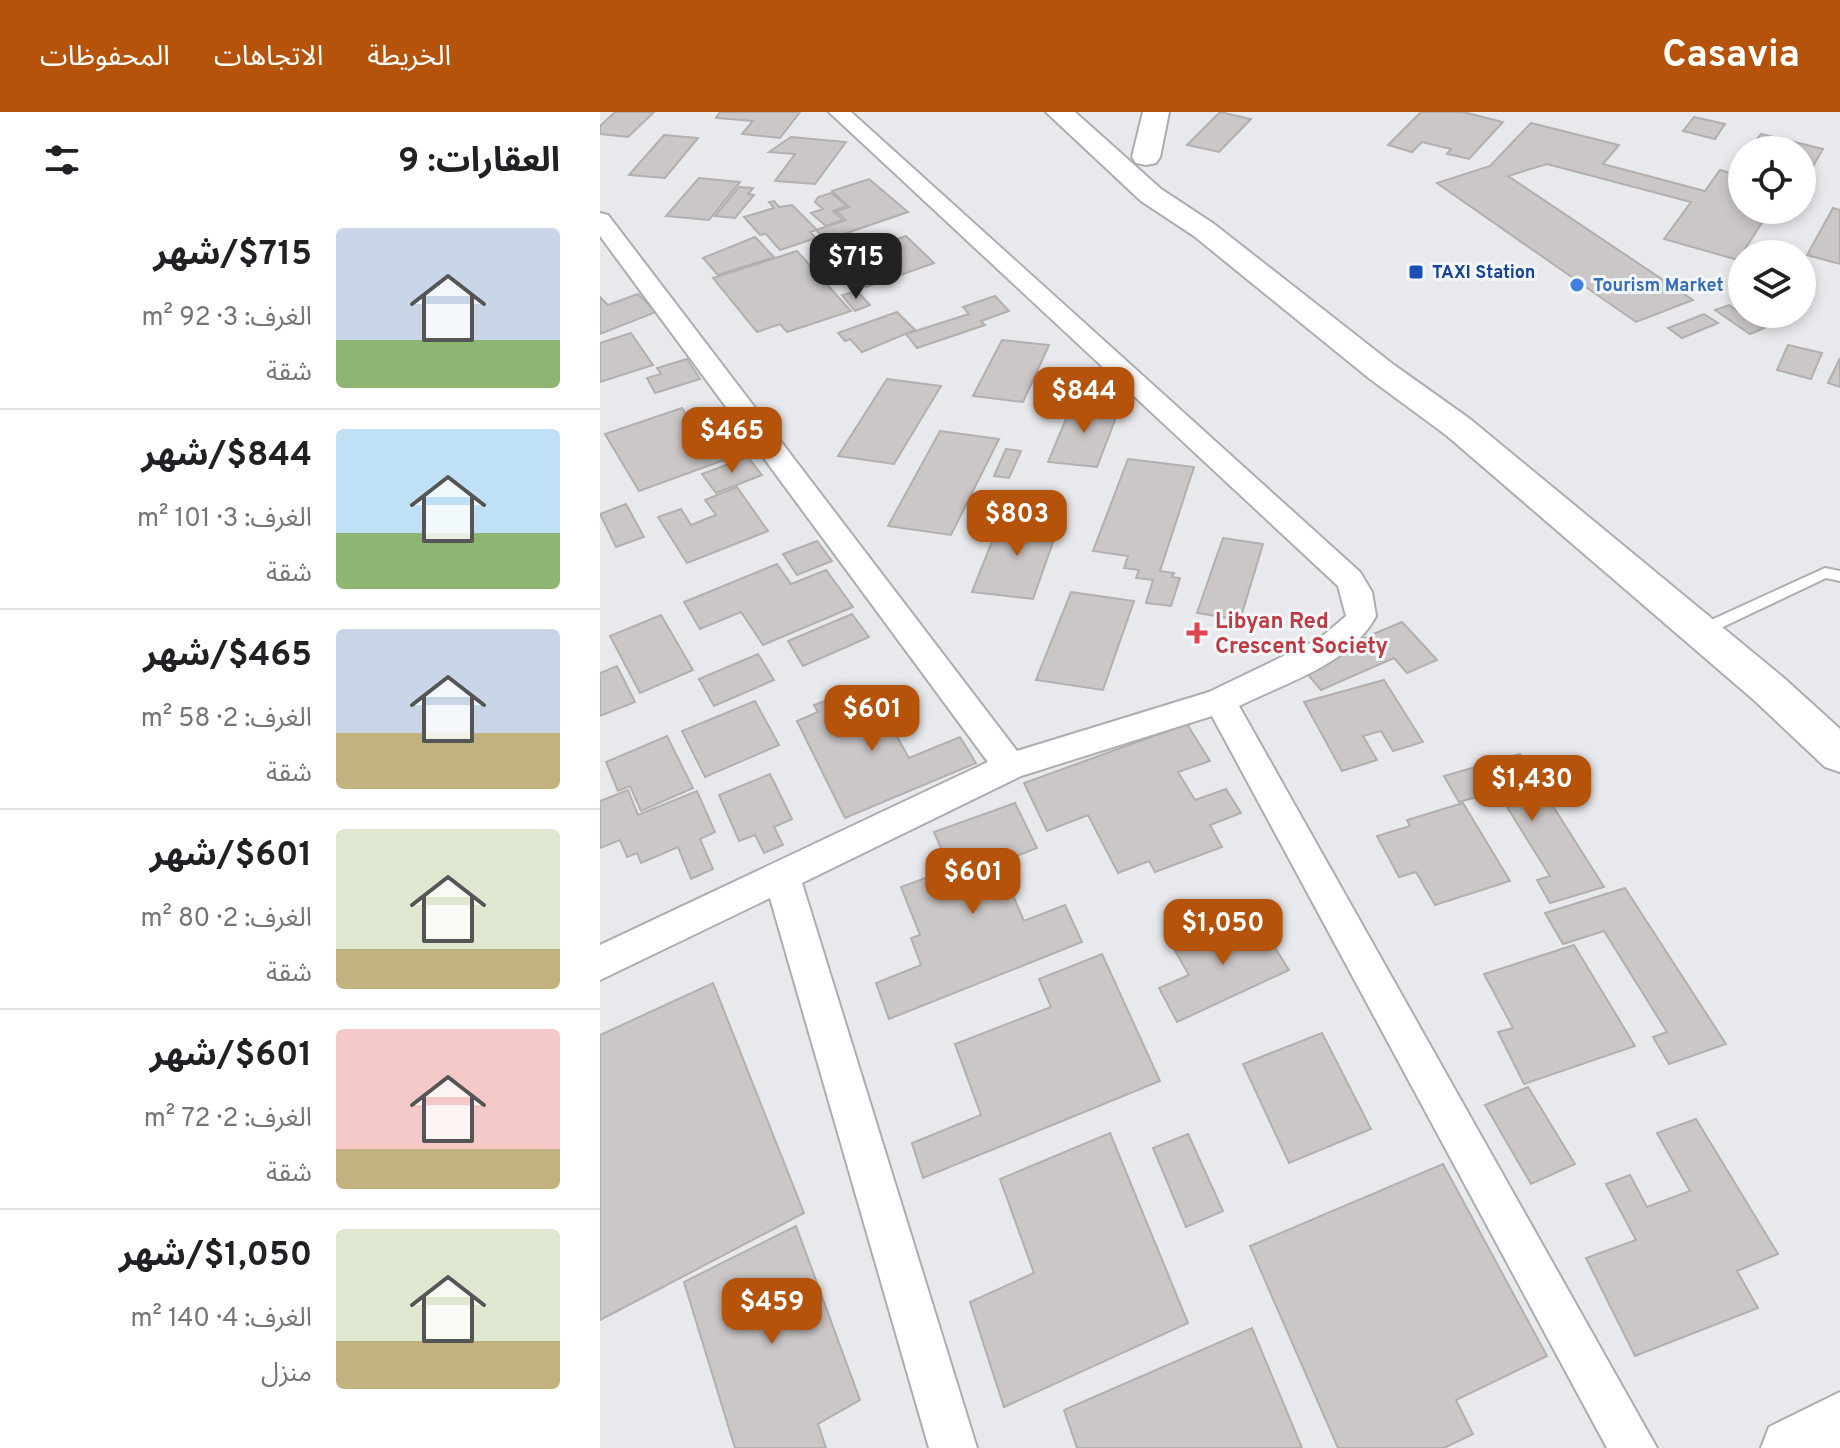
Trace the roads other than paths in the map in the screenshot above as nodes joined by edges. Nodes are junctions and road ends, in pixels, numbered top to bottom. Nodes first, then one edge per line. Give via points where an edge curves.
1 (839, 112) edge
2 (1156, 112) edge
3 (1068, 115) edge
4 (1146, 157) junction
5 (600, 220) edge
6 (1204, 230) junction
7 (600, 255) edge
8 (640, 272) junction
9 (1840, 576) edge
10 (1701, 631) junction
11 (1220, 701) junction
12 (1840, 755) edge
13 (1010, 766) junction
14 (782, 877) junction
15 (600, 963) edge
16 (1840, 1421) edge
17 (953, 1448) edge
18 (1633, 1448) edge
19 (1790, 1448) edge

1 - 11 street via 1349,579 1361,616 1347,635
2 - 4 main road
3 - 4 main road
3 - 6 main road via 1151,195
4 - 6 main road
5 - 8 street
6 - 10 main road via 1458,427
7 - 8 street
8 - 13 street
9 - 10 lane via 1825,573
10 - 12 main road
11 - 13 street
11 - 18 street
13 - 14 street
14 - 15 street
14 - 17 street
16 - 19 street

